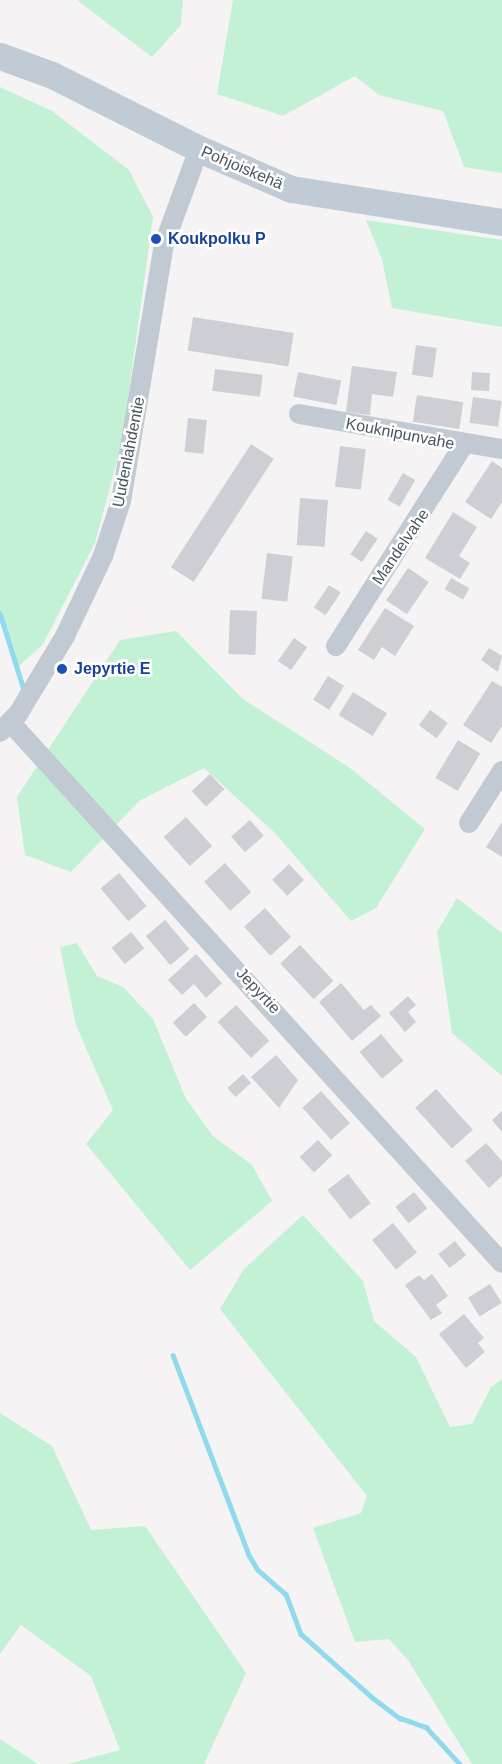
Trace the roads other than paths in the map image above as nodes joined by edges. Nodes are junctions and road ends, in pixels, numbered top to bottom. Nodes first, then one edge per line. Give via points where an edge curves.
1 (0, 56) edge
2 (199, 149) junction
3 (502, 222) edge
4 (299, 414) dead end
5 (463, 446) junction
6 (502, 449) edge
7 (336, 646) dead end
8 (5, 727) edge
9 (502, 771) edge
10 (469, 823) dead end
11 (502, 1263) edge

1 - 2 main road, Pohjoiskehä via 52,75
2 - 3 main road, Pohjoiskehä via 291,189
2 - 8 street, Uudenlahdentie via 164,244 121,501 65,636
4 - 5 street, Kouknipunvahe
5 - 6 street, Kouknipunvahe
5 - 7 street, Mandelvahe
8 - 11 street, Jepyrtie
9 - 10 street

